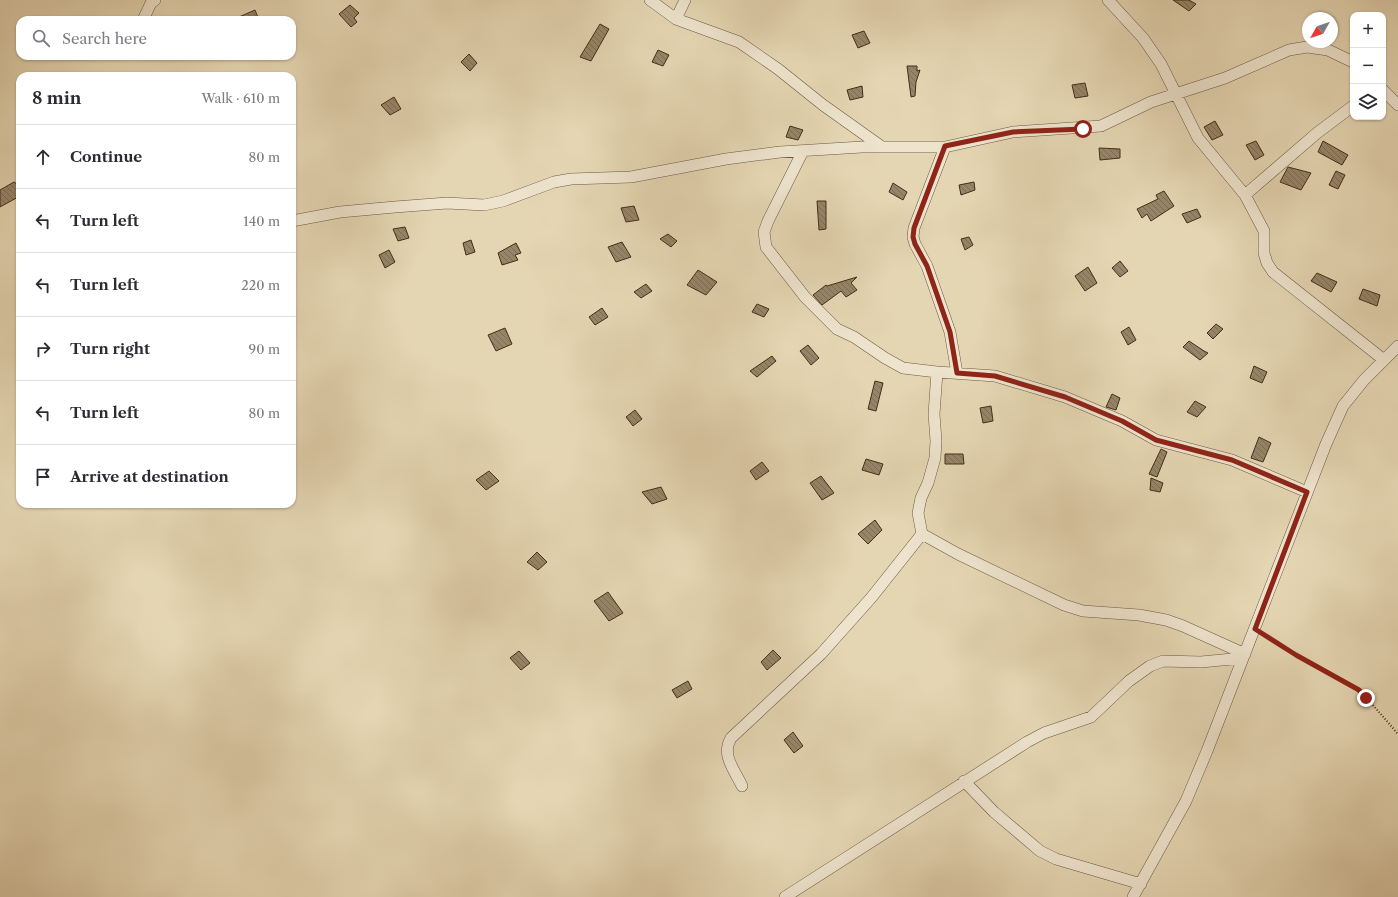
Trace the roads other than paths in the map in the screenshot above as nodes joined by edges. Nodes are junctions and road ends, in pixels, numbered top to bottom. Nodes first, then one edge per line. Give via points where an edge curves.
1 (155, 0) edge
2 (650, 0) edge
3 (685, 0) edge
4 (1108, 0) edge
5 (146, 16) edge
6 (676, 19) junction
7 (1350, 61) edge
8 (1386, 93) edge
9 (1177, 95) junction
10 (1398, 105) edge
11 (1350, 108) edge
12 (945, 146) junction
13 (883, 147) junction
14 (804, 151) junction
15 (1246, 195) junction
16 (296, 220) edge
17 (1398, 346) edge
18 (1384, 360) junction
19 (937, 372) junction
20 (957, 373) junction
21 (1307, 492) junction
22 (922, 534) junction
23 (1244, 656) junction
24 (964, 781) junction
25 (742, 786) dead end
26 (1141, 884) junction
27 (785, 897) edge
28 (1133, 897) edge

1 - 5 street
2 - 6 street
3 - 6 street
4 - 9 street via 1161,64
6 - 13 street via 738,42
7 - 9 street via 1328,50 1307,46 1289,50 1226,78
8 - 10 street
9 - 12 street via 1151,102 1101,126 1013,132
9 - 15 street via 1198,138
11 - 15 street via 1317,133
12 - 13 street
12 - 20 street via 914,228 913,237 927,266 950,332
13 - 14 street
14 - 16 street via 726,159 631,177 571,179 484,205 447,203 395,207 340,212
14 - 19 street via 768,221 764,232 766,247 805,297 837,329 903,368
15 - 18 street via 1264,232 1264,253 1273,272
17 - 18 street
18 - 21 street via 1343,406
19 - 20 street
19 - 22 street via 934,414 935,458 918,513
20 - 21 street via 995,376 1065,397 1122,421 1156,440 1232,460
21 - 23 street
22 - 23 street via 1064,605 1083,611 1139,615 1166,620
22 - 25 street via 871,598 821,654 731,738 726,746 726,753
23 - 24 street via 1201,662 1163,661 1150,666 1129,681 1091,717 1044,733
23 - 26 street via 1186,801
24 - 26 street via 994,812 1040,851 1056,859
24 - 27 street
26 - 28 street

